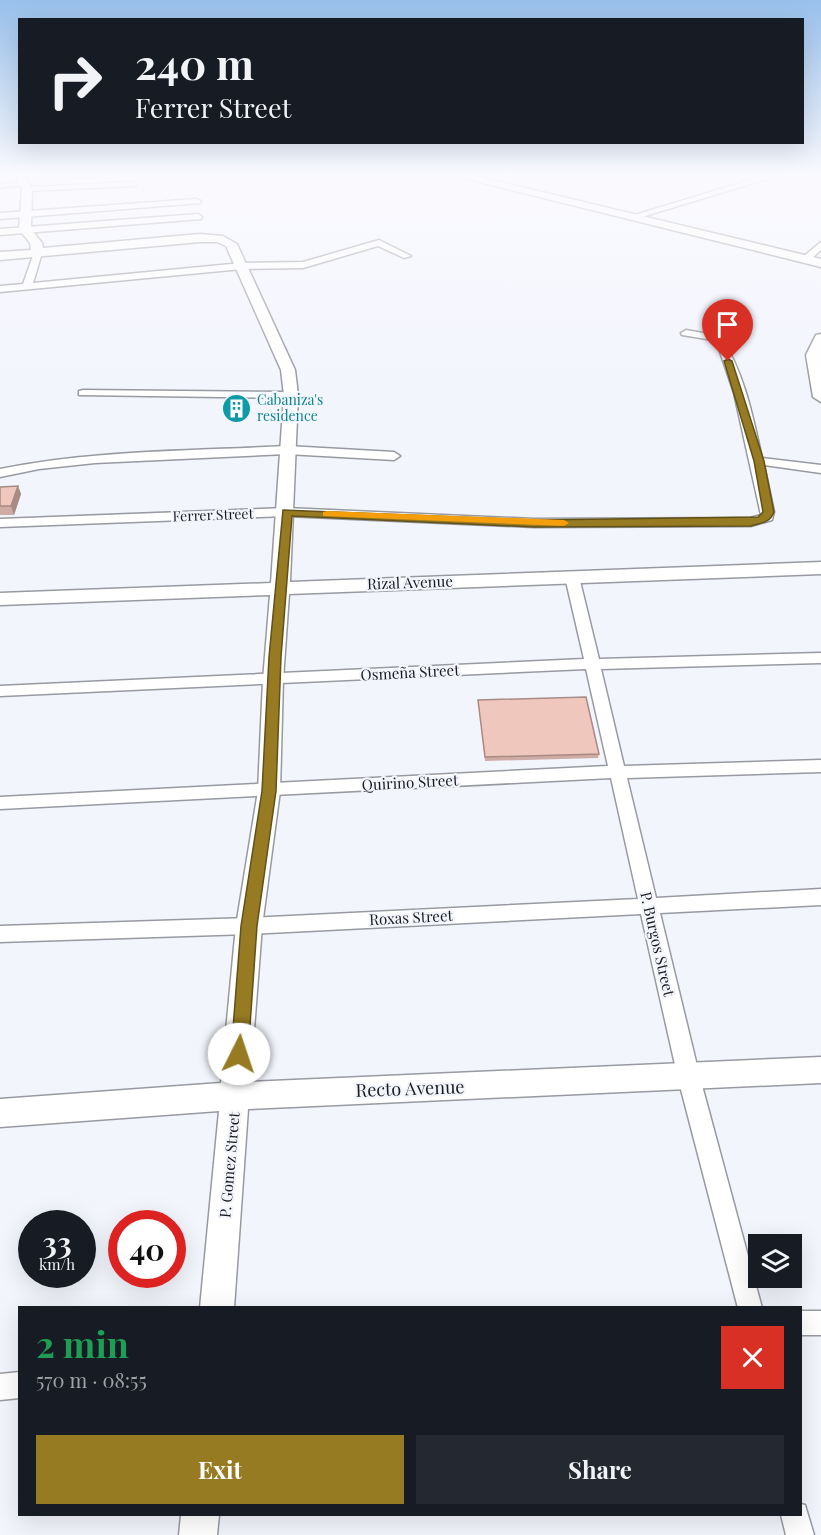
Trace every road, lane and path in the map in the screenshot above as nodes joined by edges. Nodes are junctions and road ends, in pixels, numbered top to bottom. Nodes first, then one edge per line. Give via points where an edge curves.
1 (821, 244) edge
2 (36, 245) edge
3 (128, 245) edge
4 (231, 245) edge
5 (374, 245) edge
6 (383, 245) edge
7 (745, 245) edge
8 (38, 253) junction
9 (0, 256) edge
10 (407, 256) dead end
11 (806, 259) junction
12 (821, 263) edge
13 (242, 266) junction
14 (27, 287) junction
15 (0, 290) edge
16 (686, 333) dead end
17 (821, 338) edge
18 (82, 393) dead end
19 (291, 395) junction
20 (821, 397) edge
21 (287, 450) junction
22 (394, 456) dead end
23 (759, 461) junction
24 (821, 469) edge
25 (0, 473) edge
26 (286, 512) junction
27 (0, 523) edge
28 (821, 568) edge
29 (572, 577) junction
30 (279, 587) junction
31 (0, 599) edge
32 (821, 658) edge
33 (592, 664) junction
34 (273, 680) junction
35 (0, 691) edge
36 (821, 766) edge
37 (617, 772) junction
38 (269, 791) junction
39 (0, 804) edge
40 (821, 897) edge
41 (648, 906) junction
42 (249, 926) junction
43 (0, 934) edge
44 (821, 1071) edge
45 (688, 1078) junction
46 (236, 1096) junction
47 (0, 1113) edge
48 (217, 1306) edge
49 (749, 1306) edge
50 (802, 1323) edge
51 (821, 1323) edge
52 (18, 1384) edge
53 (0, 1387) edge
54 (200, 1516) edge
55 (795, 1516) edge
56 (198, 1535) edge
57 (800, 1535) edge

1 - 11 street
2 - 8 street
3 - 8 street, P. Gomez Street
4 - 13 street, P. Gomez Street
5 - 13 street via 309,264
6 - 10 street
7 - 11 street
8 - 9 street
8 - 14 street
11 - 12 street
13 - 14 street
13 - 19 street, P. Gomez Street via 288,370
14 - 15 street
16 - 23 street via 716,338 722,346
17 - 20 street via 813,355
18 - 19 street
19 - 21 street, P. Gomez Street
21 - 22 street
21 - 25 street via 95,459
21 - 26 street, P. Gomez Street
23 - 24 street
23 - 26 street, Ferrer Street via 768,512 762,520 751,522 534,523
26 - 27 street, Ferrer Street
26 - 30 street, P. Gomez Street
28 - 29 street, Rizal Avenue
29 - 30 street, Rizal Avenue
29 - 33 street, P. Burgos Street
30 - 31 street, Rizal Avenue
30 - 34 street, P. Gomez Street
32 - 33 street, Osmeña Street
33 - 34 street, Osmeña Street
33 - 37 street, P. Burgos Street
34 - 35 street, Osmeña Street
34 - 38 street, P. Gomez Street
36 - 37 street, Quirino Street
37 - 38 street, Quirino Street
37 - 41 street, P. Burgos Street
38 - 39 street, Quirino Street
38 - 42 street, P. Gomez Street
40 - 41 street, Roxas Street
41 - 42 street, Roxas Street
41 - 45 street, P. Burgos Street
42 - 43 street, Roxas Street
42 - 46 street, P. Gomez Street
44 - 45 street, Recto Avenue
45 - 46 street, Recto Avenue
45 - 49 street, P. Burgos Street
46 - 47 street, Recto Avenue
46 - 48 street, P. Gomez Street
50 - 51 street
52 - 53 street
54 - 56 street
55 - 57 street

